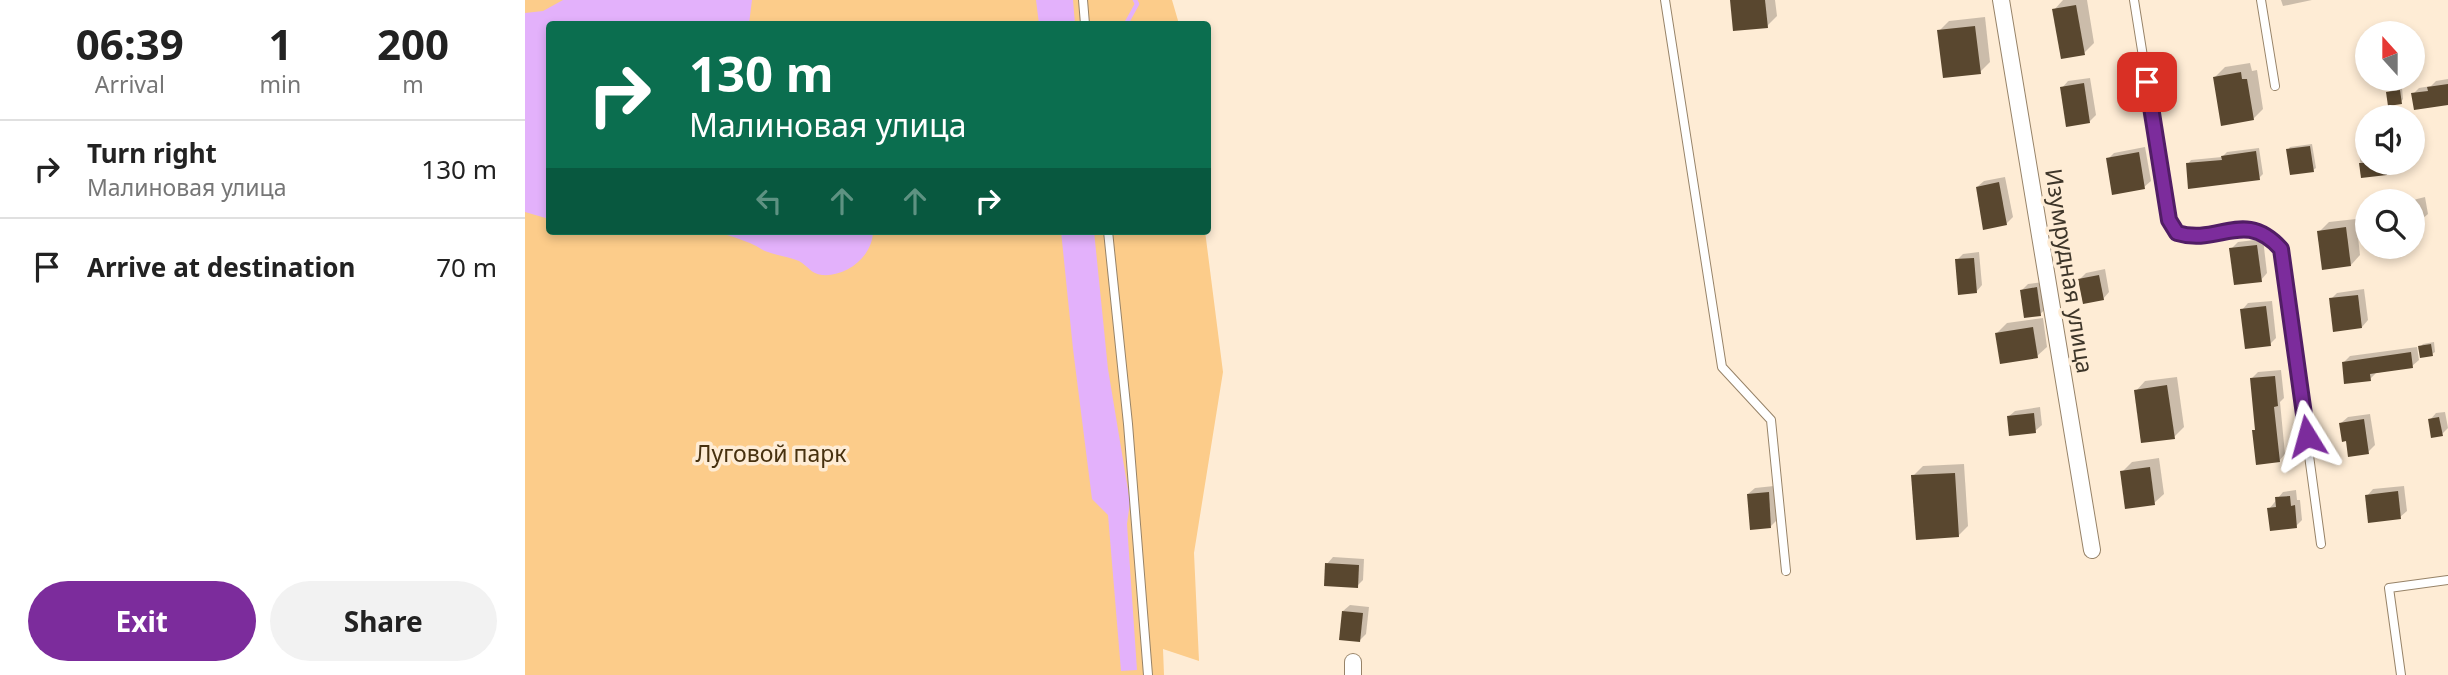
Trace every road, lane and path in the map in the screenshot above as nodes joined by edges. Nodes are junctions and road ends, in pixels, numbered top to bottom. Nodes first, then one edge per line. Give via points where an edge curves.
1 (1083, 0) edge
2 (1665, 0) edge
3 (2001, 0) edge
4 (2134, 0) edge
5 (2261, 0) edge
6 (1085, 21) edge
7 (2275, 86) dead end
8 (1108, 235) edge
9 (2322, 544) dead end
10 (2092, 550) dead end
11 (1786, 571) dead end
12 (2448, 580) edge
13 (1148, 675) edge
14 (2401, 675) edge

1 - 6 lane
2 - 11 lane via 1722,367 1771,420
3 - 10 street, Изумрудная улица
4 - 9 lane via 2169,220 2177,233 2190,237 2257,230 2269,235 2281,249
5 - 7 lane
8 - 13 lane
12 - 14 lane via 2389,588

